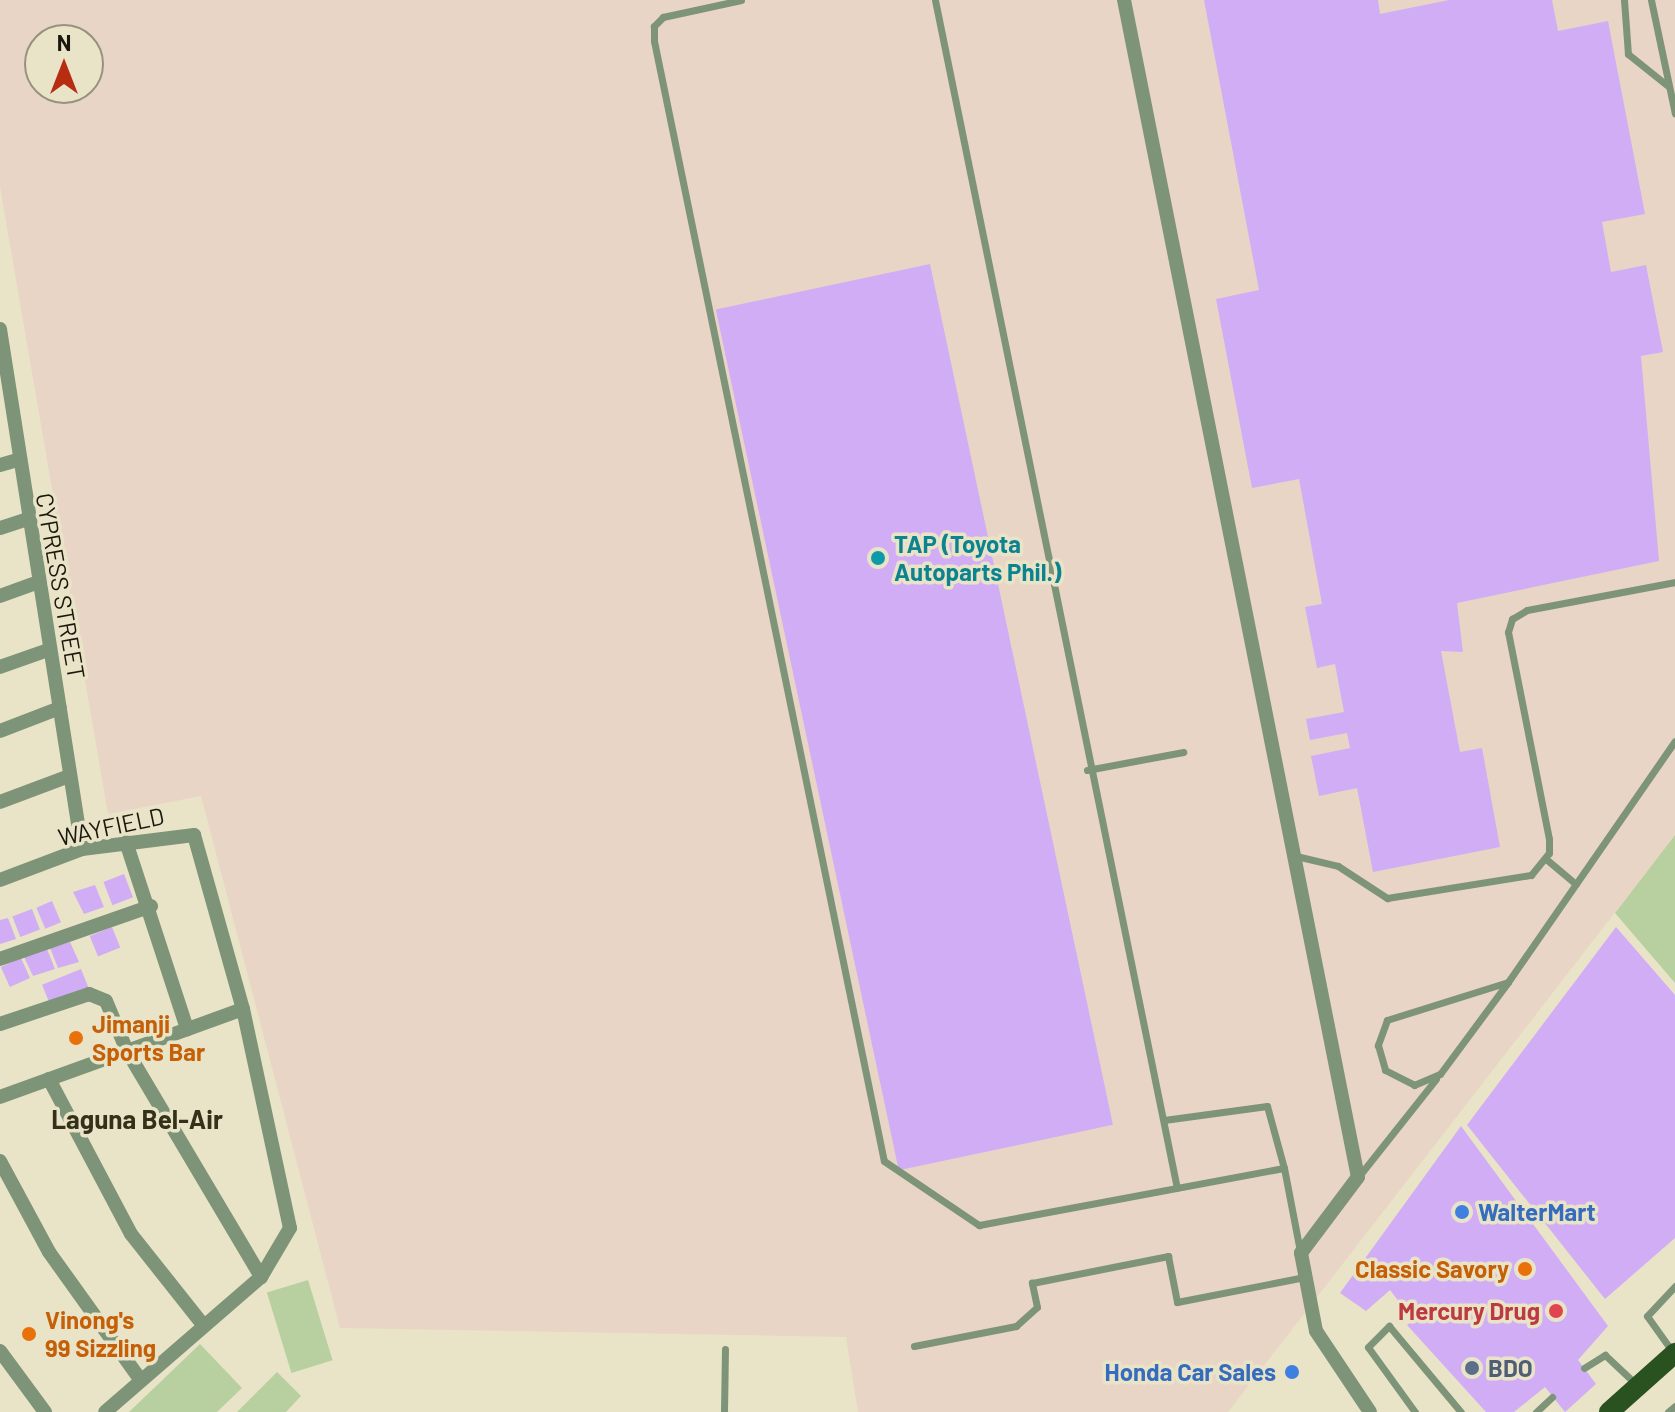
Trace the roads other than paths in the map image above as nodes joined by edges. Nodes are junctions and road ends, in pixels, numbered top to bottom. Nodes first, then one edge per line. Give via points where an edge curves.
1 (741, 0) edge
2 (935, 0) edge
3 (1124, 0) edge
4 (1624, 0) edge
5 (1651, 0) edge
6 (1668, 86) junction
7 (1675, 110) edge
8 (0, 329) edge
9 (4, 380) edge
10 (18, 460) junction
11 (0, 465) edge
12 (27, 519) junction
13 (0, 528) edge
14 (1675, 582) edge
15 (35, 583) junction
16 (0, 596) edge
17 (48, 650) junction
18 (0, 667) edge
19 (60, 708) junction
20 (0, 731) edge
21 (1675, 741) edge
22 (1183, 752) dead end
23 (1087, 770) junction
24 (69, 776) junction
25 (0, 802) edge
26 (126, 842) junction
27 (82, 849) junction
28 (1296, 856) junction
29 (1546, 859) junction
30 (0, 880) edge
31 (1576, 884) junction
32 (151, 906) junction
33 (0, 959) edge
34 (1508, 982) junction
35 (243, 1009) junction
36 (0, 1024) edge
37 (187, 1029) junction
38 (127, 1051) junction
39 (1440, 1074) junction
40 (49, 1079) junction
41 (0, 1097) edge
42 (1164, 1120) junction
43 (0, 1161) edge
44 (1284, 1168) junction
45 (1358, 1177) junction
46 (1177, 1188) junction
47 (1301, 1253) junction
48 (261, 1277) junction
49 (1305, 1277) junction
50 (1675, 1286) edge
51 (204, 1326) junction
52 (914, 1346) dead end
53 (725, 1349) dead end
54 (0, 1351) edge
55 (1675, 1353) edge
56 (1584, 1368) dead end
57 (140, 1379) junction
58 (1638, 1386) junction
59 (1552, 1397) dead end
60 (1675, 1406) edge
61 (45, 1412) edge
62 (105, 1412) edge
63 (724, 1412) edge
64 (1370, 1412) edge
65 (1415, 1412) edge
66 (1461, 1412) edge
67 (1536, 1412) edge
68 (1609, 1412) edge
69 (1668, 1412) edge

1 - 46 lane via 663,17 654,26 654,41 884,1161 979,1225
2 - 23 lane
3 - 28 street
4 - 6 lane via 1628,54
5 - 6 lane
6 - 7 lane
8 - 9 street, CYPRESS STREET
9 - 10 street, CYPRESS STREET
10 - 11 street
10 - 12 street, CYPRESS STREET
12 - 13 street
12 - 15 street, CYPRESS STREET
14 - 29 lane via 1527,610 1512,619 1508,632 1549,839
15 - 16 street
15 - 17 street, CYPRESS STREET
17 - 18 street
17 - 19 street, CYPRESS STREET
19 - 20 street
19 - 24 street, CYPRESS STREET
21 - 31 lane
22 - 23 lane
23 - 42 lane
24 - 25 street
24 - 27 street, CYPRESS STREET
26 - 27 street, WAYFIELD
26 - 32 street
26 - 35 street, WAYFIELD via 186,833 201,844
27 - 30 street, WAYFIELD
28 - 29 lane via 1338,866 1387,898 1531,875
28 - 45 street
29 - 31 lane
31 - 34 lane
32 - 33 street
32 - 37 street
34 - 39 lane
34 - 39 lane via 1387,1020 1378,1045 1385,1070 1414,1085
35 - 37 street
35 - 48 street via 290,1228
36 - 38 street via 98,995
37 - 38 street
38 - 40 street
38 - 48 street
39 - 45 lane
40 - 41 street
40 - 51 street via 131,1234
42 - 44 lane via 1267,1106
42 - 46 lane
43 - 57 street via 49,1252
44 - 46 lane
44 - 47 lane
45 - 47 street
47 - 49 street
48 - 51 street
49 - 52 lane via 1177,1302 1168,1256 1032,1283 1037,1307 1016,1326
49 - 64 street via 1316,1331
50 - 55 lane via 1647,1316
51 - 57 street
53 - 63 lane
54 - 61 street
55 - 58 main road
56 - 58 lane via 1605,1355
57 - 62 street
58 - 68 main road
59 - 67 lane
60 - 69 lane
65 - 66 lane via 1368,1347 1389,1326

